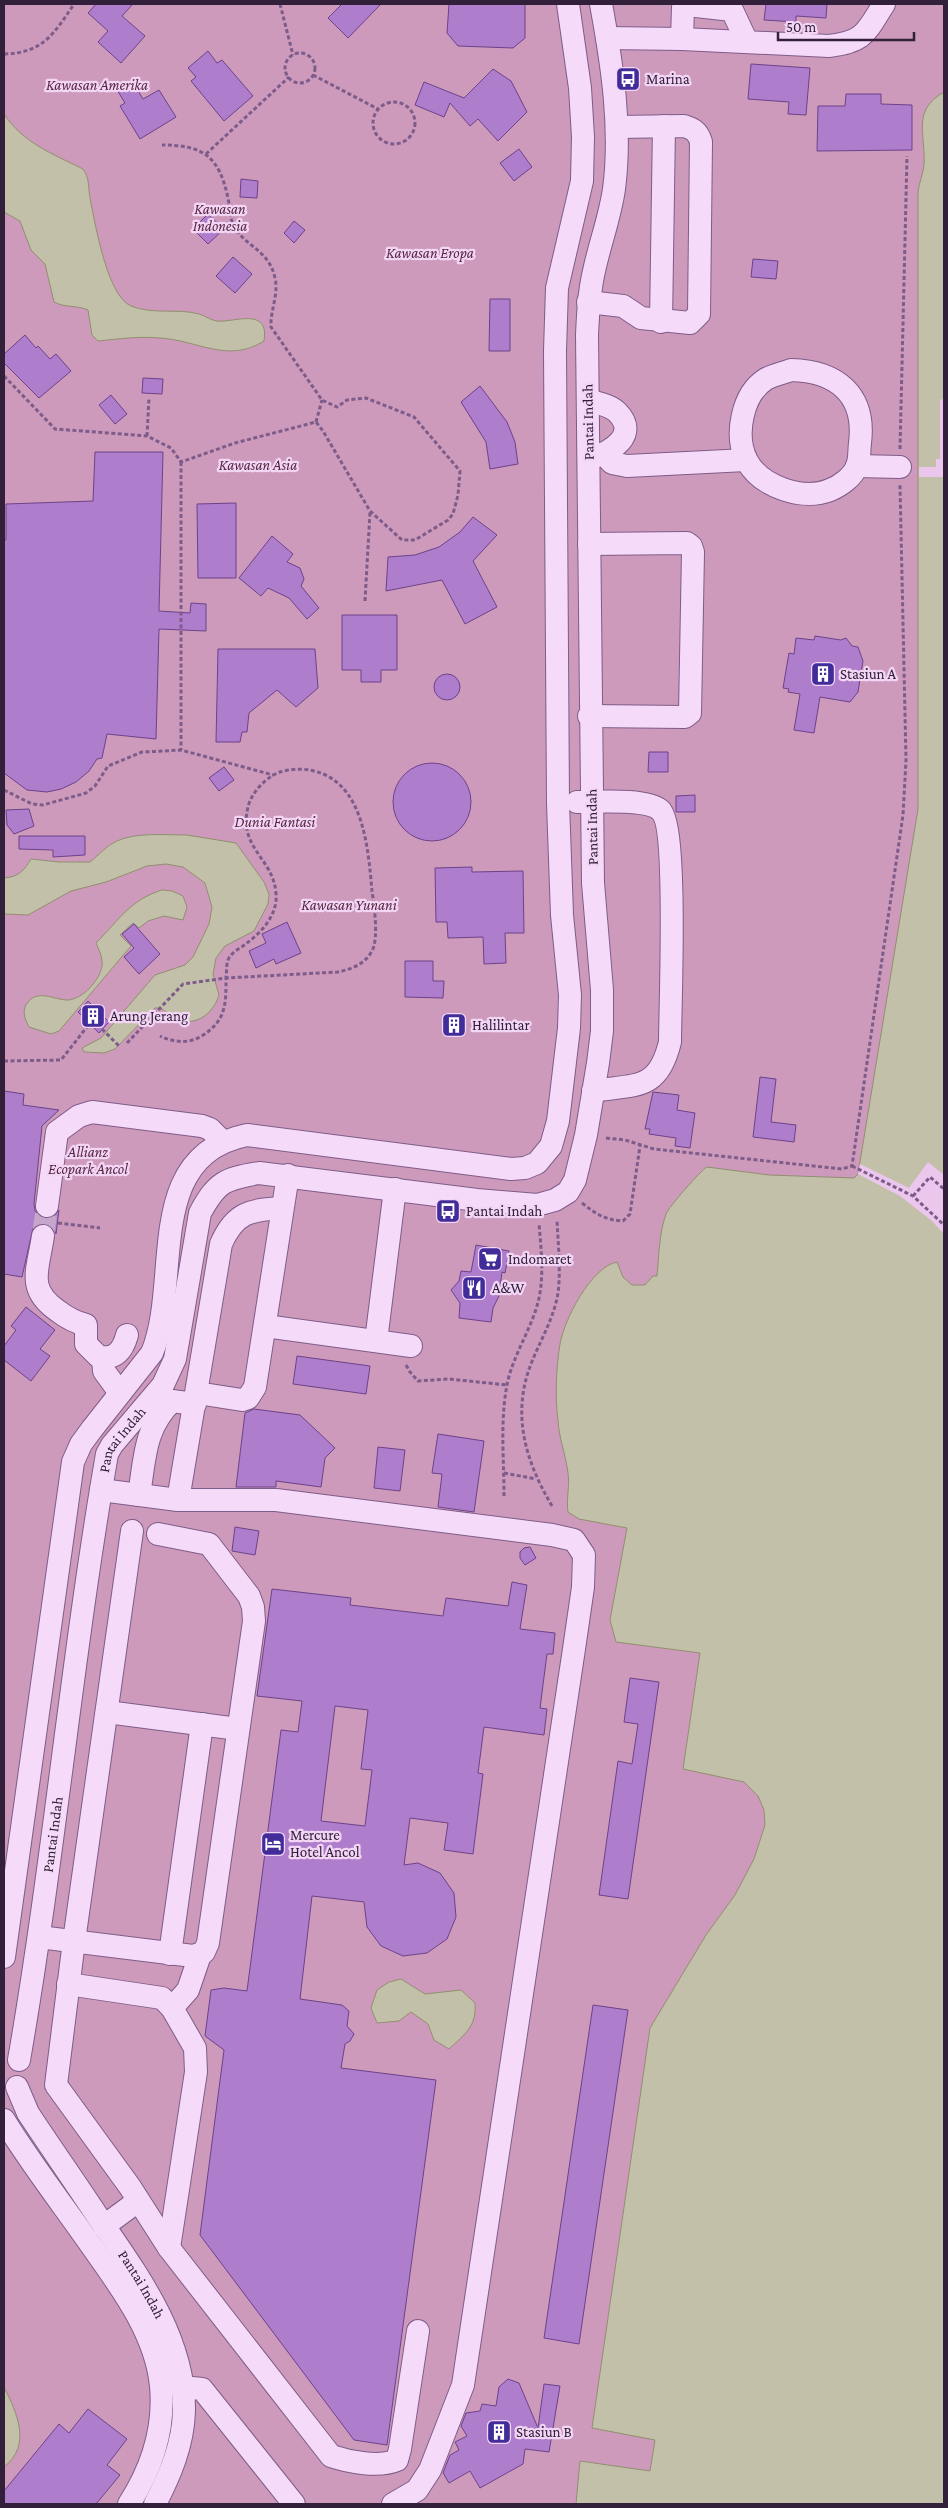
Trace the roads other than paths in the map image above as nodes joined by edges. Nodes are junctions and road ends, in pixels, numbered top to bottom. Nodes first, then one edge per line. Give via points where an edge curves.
1 (568, 4) edge
2 (601, 4) edge
3 (884, 4) edge
4 (607, 38) junction
5 (682, 38) junction
6 (747, 42) junction
7 (664, 126) junction
8 (617, 127) junction
9 (588, 302) junction
10 (661, 322) junction
11 (588, 400) junction
12 (596, 457) junction
13 (746, 460) junction
14 (857, 466) junction
15 (900, 467) road end
16 (589, 544) junction
17 (590, 716) junction
18 (558, 802) junction
19 (591, 802) junction
20 (593, 1091) junction
21 (222, 1141) junction
22 (288, 1175) junction
23 (395, 1189) junction
24 (282, 1208) junction
25 (265, 1326) junction
26 (127, 1335) dead end
27 (103, 1358) junction
28 (120, 1393) junction
29 (196, 1398) junction
30 (101, 1490) junction
31 (138, 1495) junction
32 (178, 1500) junction
33 (64, 1528) junction
34 (94, 1530) junction
35 (158, 1534) dead end
36 (107, 1712) junction
37 (202, 1724) junction
38 (238, 1729) junction
39 (39, 1937) junction
40 (74, 1941) junction
41 (170, 1954) junction
42 (200, 1955) junction
43 (4, 1957) edge
44 (68, 1984) junction
45 (172, 2008) junction
46 (11, 2054) edge
47 (10, 2091) edge
48 (4, 2120) edge
49 (138, 2201) junction
50 (104, 2226) junction
51 (169, 2248) junction
52 (418, 2331) dead end
53 (182, 2387) junction
54 (129, 2504) edge
55 (155, 2504) edge
56 (294, 2504) edge
57 (393, 2504) edge

1 - 18 street, Pantai Indah via 584,137 582,181 557,288
2 - 4 street, Pantai Indah
3 - 6 street via 856,41 830,46
4 - 5 street
4 - 8 street, Pantai Indah
5 - 6 street
5 - 6 street via 683,7 687,5 732,10
7 - 8 street
7 - 10 street
7 - 10 street via 693,129 701,142 700,314 690,322
8 - 9 street, Pantai Indah via 614,192
9 - 10 street via 623,306 641,318
9 - 11 street, Pantai Indah
11 - 12 street, Pantai Indah
11 - 12 street via 617,411 625,429 618,446
12 - 13 street via 628,466
12 - 16 street, Pantai Indah
13 - 14 street via 774,485 798,494 820,494 841,485
13 - 14 street via 740,429 746,402 766,379 791,370 812,371 830,377 856,403 861,432
14 - 15 street
16 - 17 street, Pantai Indah
16 - 17 street via 687,543 693,552 690,713 685,717
17 - 19 street, Pantai Indah
18 - 19 street
18 - 21 street, Pantai Indah via 562,915 570,995 569,1028 555,1134 551,1146 537,1164 511,1169 265,1136 246,1135
19 - 20 street, Pantai Indah via 593,883 602,990 602,1031
19 - 20 street via 647,804 660,810 667,820 671,858 670,1042 666,1059 658,1073 642,1083
20 - 23 street, Pantai Indah via 579,1169 554,1199 477,1200
21 - 27 street via 202,1126 92,1112 79,1116 57,1132 49,1222 36,1284 47,1304 72,1321 86,1325 86,1344 91,1352
21 - 28 street, Pantai Indah via 203,1153 186,1174 170,1238 158,1337 152,1353
22 - 23 street, Pantai Indah
22 - 24 street
22 - 30 street, Pantai Indah via 260,1173 243,1176 212,1192 200,1213 170,1374 112,1445 107,1454
23 - 25 street via 395,1344
24 - 25 street
24 - 29 street via 252,1211 233,1222 226,1233 217,1260
25 - 29 street via 255,1387 248,1398
26 - 27 street via 122,1350
27 - 28 street via 104,1371
28 - 33 street, Pantai Indah via 81,1444 74,1462
29 - 31 street via 172,1400 149,1432
29 - 32 street
30 - 31 street
30 - 34 street, Pantai Indah
31 - 32 street
32 - 57 street via 276,1500 552,1535 574,1540 584,1554 583,1587 462,2385 430,2470 416,2490
33 - 34 street
33 - 43 street, Pantai Indah
34 - 36 street via 134,1531
34 - 39 street, Pantai Indah
35 - 38 street via 210,1544 249,1596 254,1622
36 - 37 street
36 - 40 street
37 - 38 street
37 - 41 street
38 - 42 street via 208,1943
39 - 40 street
39 - 46 street, Pantai Indah
40 - 41 street
40 - 44 street
41 - 42 street
42 - 45 street via 188,1990
44 - 45 street via 162,1998
44 - 49 street via 56,2085
45 - 51 street via 195,2048 196,2064
46 - 47 street, Pantai Indah via 21,2069
47 - 50 street, Pantai Indah
48 - 54 street, Pantai Indah via 121,2288 142,2325 151,2349 161,2385 160,2428 155,2453 144,2480
49 - 50 street
49 - 51 street
50 - 53 street, Pantai Indah via 136,2272 165,2327 181,2372
51 - 52 street via 331,2456 389,2463 397,2460
53 - 55 street, Pantai Indah via 184,2412 180,2442 170,2476
53 - 56 street via 197,2388 206,2393

